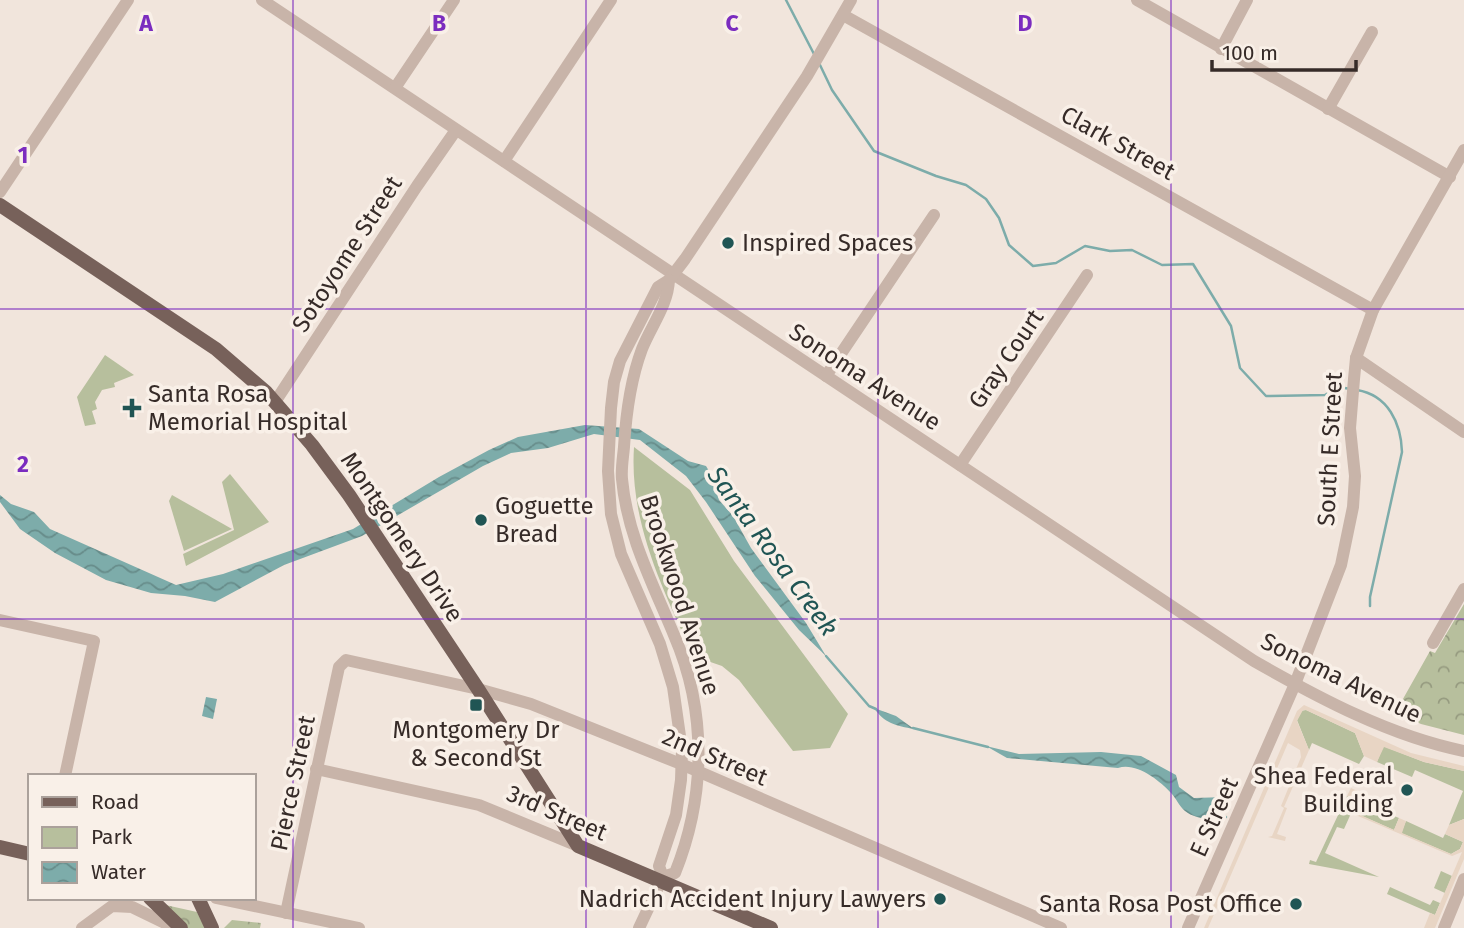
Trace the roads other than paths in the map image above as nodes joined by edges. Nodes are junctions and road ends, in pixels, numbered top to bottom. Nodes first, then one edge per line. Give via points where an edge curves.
1 (128, 0) edge
2 (262, 0) edge
3 (454, 0) edge
4 (611, 0) edge
5 (851, 0) edge
6 (1137, 0) edge
7 (1247, 0) edge
8 (843, 15) junction
9 (1372, 33) dead end
10 (1221, 48) junction
11 (395, 88) junction
12 (1328, 109) junction
13 (456, 130) junction
14 (1464, 150) edge
15 (504, 161) junction
16 (1450, 177) junction
17 (0, 192) edge
18 (0, 205) edge
19 (934, 215) dead end
20 (1087, 275) dead end
21 (672, 277) junction
22 (1373, 310) junction
23 (1356, 358) junction
24 (826, 376) junction
25 (275, 402) junction
26 (1464, 432) edge
27 (960, 465) junction
28 (1464, 589) edge
29 (0, 620) edge
30 (1433, 643) dead end
31 (342, 663) joint
32 (1295, 684) junction
33 (478, 689) junction
34 (1464, 751) edge
35 (681, 764) junction
36 (316, 769) junction
37 (699, 773) junction
38 (65, 774) edge
39 (578, 846) junction
40 (0, 847) edge
41 (28, 854) edge
42 (1464, 879) edge
43 (662, 880) junction
44 (152, 900) edge
45 (199, 900) edge
46 (225, 900) edge
47 (286, 913) junction
48 (82, 928) edge
49 (175, 928) edge
50 (181, 928) edge
51 (212, 928) edge
52 (359, 928) edge
53 (639, 928) edge
54 (771, 928) edge
55 (1061, 928) edge
56 (1188, 928) edge
57 (1444, 928) edge

1 - 17 street
2 - 11 street, Sonoma Avenue
3 - 11 street
4 - 15 street
5 - 8 street, Brookwood Avenue
6 - 10 street
7 - 10 street
8 - 21 street, Brookwood Avenue
8 - 22 street, Clark Street
9 - 12 street
10 - 12 street
11 - 13 street, Sonoma Avenue
12 - 16 street
13 - 15 street, Sonoma Avenue
13 - 25 street, Sotoyome Street
14 - 16 street, South E Street
15 - 21 street, Sonoma Avenue
16 - 22 street, South E Street
18 - 25 main road, Montgomery Drive via 216,349
19 - 24 street
20 - 27 street, Gray Court
21 - 24 street, Sonoma Avenue
21 - 35 street, Brookwood Avenue via 658,287 630,339 614,382 608,471 611,514 621,554 660,644 673,687
21 - 37 street, Brookwood Avenue via 669,294 632,377 622,477 637,548 689,680 696,712
22 - 23 street, South E Street
23 - 26 street
23 - 32 street, South E Street via 1350,428 1355,476 1348,531 1341,565
24 - 27 street, Sonoma Avenue
25 - 33 main road, Montgomery Drive via 349,495
27 - 32 street, Sonoma Avenue
28 - 30 street
29 - 38 street via 94,641
31 - 33 street, 2nd Street via 346,660
31 - 36 street, Pierce Street
32 - 34 street, Sonoma Avenue via 1395,731
32 - 56 street, E Street
33 - 35 street, 2nd Street via 531,704
33 - 39 main road, Montgomery Drive
35 - 37 street, 2nd Street
35 - 43 street, Brookwood Avenue via 676,815 659,866
36 - 39 street, 3rd Street via 479,805
36 - 47 street, Pierce Street
37 - 43 street, Brookwood Avenue via 685,846 675,873
37 - 55 street, 2nd Street
39 - 43 main road, 3rd Street
40 - 41 main road
42 - 57 street
43 - 53 street, Brookwood Avenue
43 - 54 main road, 3rd Street
44 - 50 main road
45 - 51 main road
46 - 47 street
47 - 52 street
48 - 49 street via 112,906 132,908

